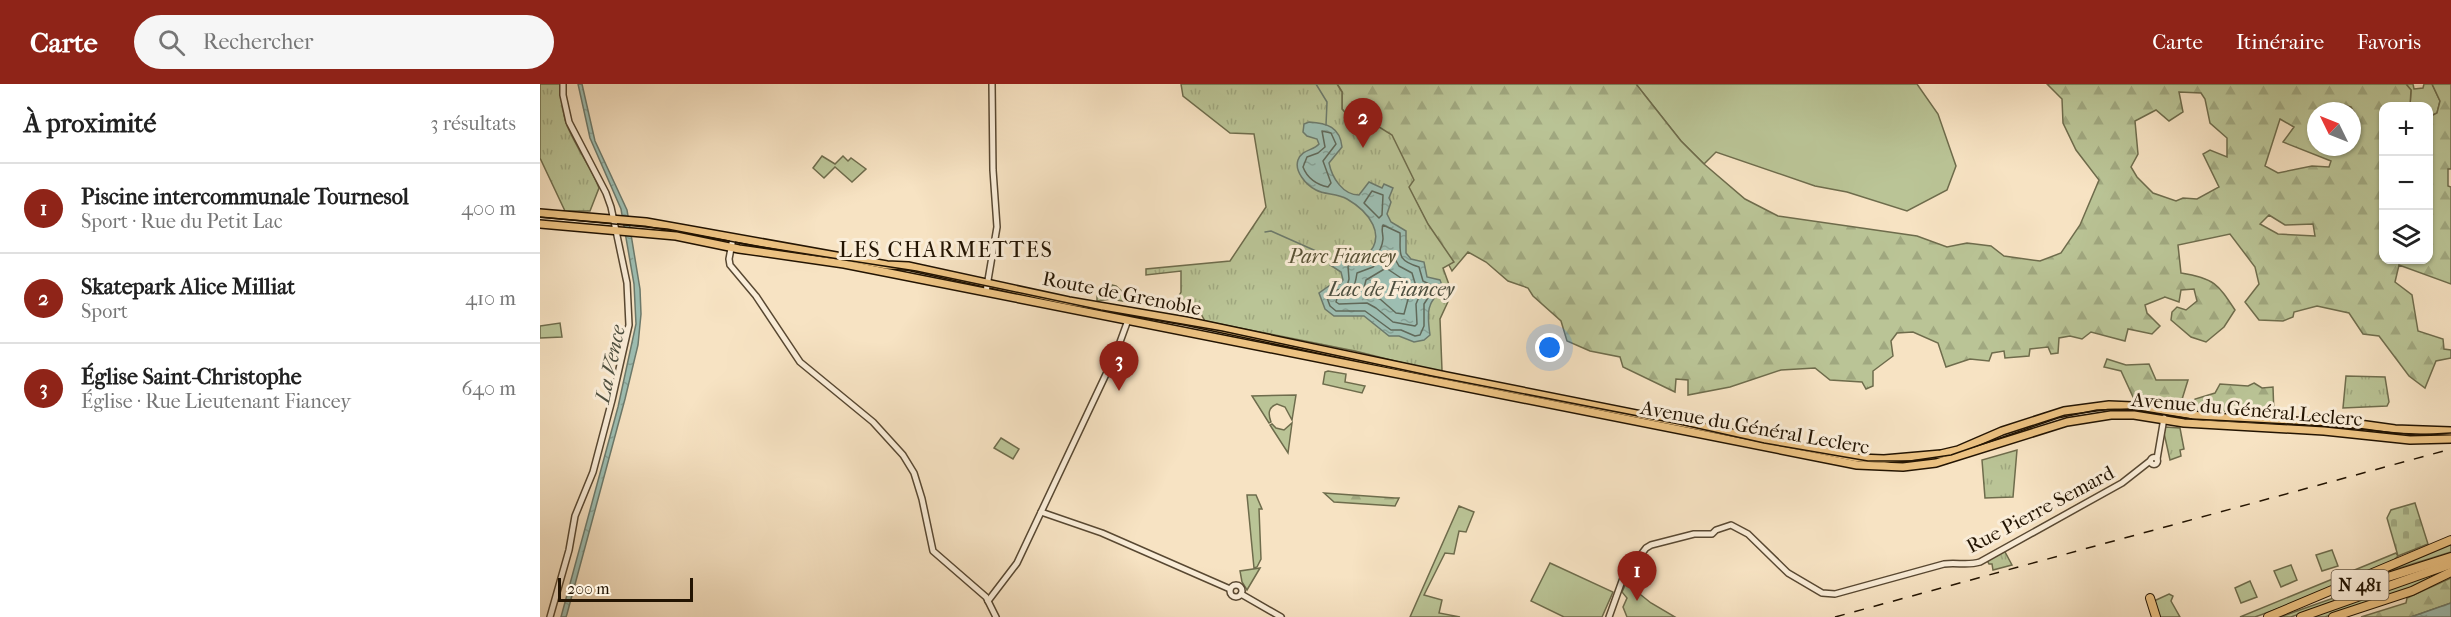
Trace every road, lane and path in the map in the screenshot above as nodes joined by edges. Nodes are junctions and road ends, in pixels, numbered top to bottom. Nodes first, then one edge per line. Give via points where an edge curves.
1 (563, 84) edge
2 (992, 84) edge
3 (540, 213) edge
4 (616, 220) junction
5 (540, 224) edge
6 (618, 232) junction
7 (733, 238) junction
8 (731, 248) junction
9 (988, 282) junction
10 (987, 292) junction
11 (1132, 321) junction
12 (1446, 376) joint
13 (1444, 384) joint
14 (2164, 411) junction
15 (2163, 420) junction
16 (2451, 431) edge
17 (2451, 439) edge
18 (1041, 512) junction
19 (2451, 535) edge
20 (2451, 540) edge
21 (2429, 548) junction
22 (2451, 556) edge
23 (2451, 564) edge
24 (2451, 572) edge
25 (2150, 598) dead end
26 (988, 601) junction
27 (549, 617) edge
28 (996, 617) edge
29 (1281, 617) edge
30 (1609, 617) edge
31 (2157, 617) edge
32 (2269, 617) edge
33 (2301, 617) edge
34 (2333, 617) edge

1 - 4 street via 569,122
2 - 9 street via 997,227
3 - 4 main road, Route de Grenoble
4 - 6 street
4 - 7 main road, Route de Grenoble
5 - 6 main road, Route de Grenoble
6 - 8 main road, Route de Grenoble via 676,236
6 - 27 street via 629,325 612,400 575,516
7 - 8 street
7 - 9 main road, Route de Grenoble
8 - 10 main road, Route de Grenoble via 817,259
8 - 26 street via 730,265 800,362 873,422 903,455 914,473 933,551
9 - 10 street
9 - 12 main road, Route de Grenoble
10 - 11 main road, Route de Grenoble
11 - 13 main road, Route de Grenoble
11 - 18 street
12 - 14 main road, Avenue du Général Leclerc via 1868,459 1941,454 2067,410 2109,405
13 - 15 main road, Avenue du Général Leclerc via 1868,466 1936,463 2098,416 2134,415
14 - 15 street
14 - 16 main road, Avenue du Général Leclerc
15 - 17 main road, Avenue du Général Leclerc via 2420,440
15 - 30 street, Rue Pierre Semard via 2153,460 1980,562 1956,562 1834,594 1822,593 1788,573 1748,534 1736,526 1725,526 1712,534 1694,534 1651,545 1623,578
18 - 26 street via 1017,563
18 - 29 street via 1102,533 1230,589 1232,596 1241,594
19 - 21 highway
20 - 21 highway
21 - 32 highway
22 - 32 highway, N 481
23 - 33 highway, N 481
24 - 34 highway via 2412,591
25 - 31 highway
26 - 28 street

